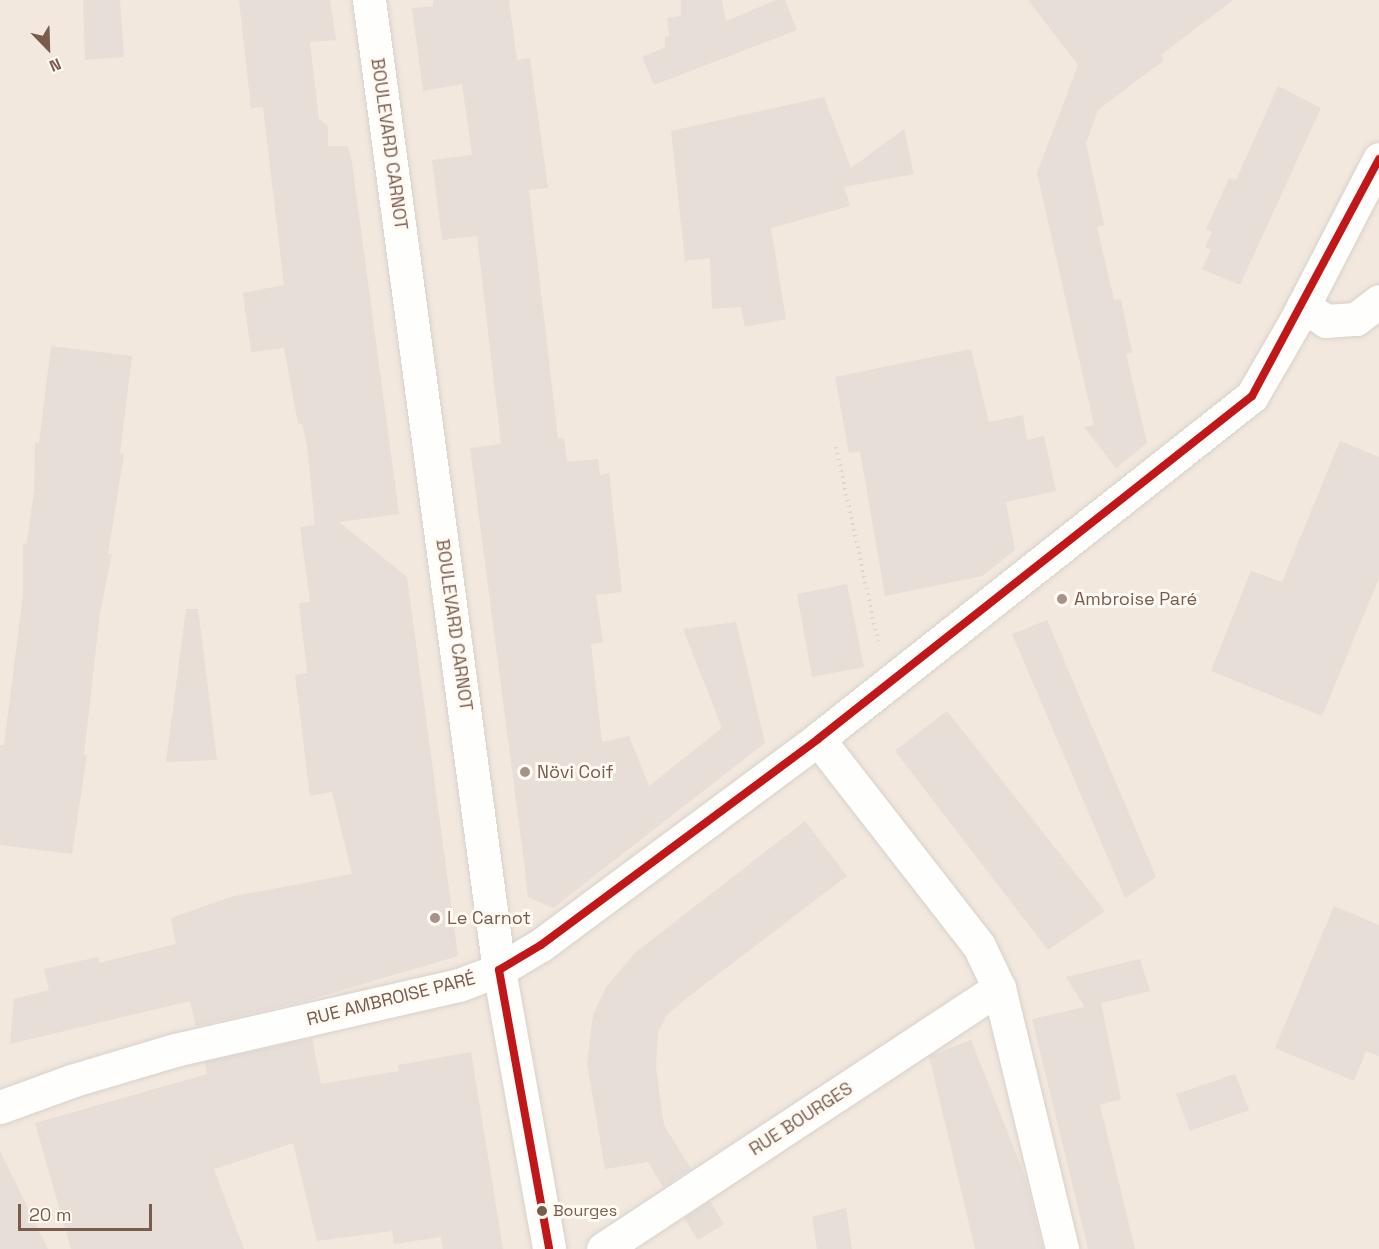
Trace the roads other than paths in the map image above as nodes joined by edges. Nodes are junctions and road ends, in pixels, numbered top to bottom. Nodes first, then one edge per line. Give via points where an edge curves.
1 (369, 0) edge
2 (1379, 159) edge
3 (1379, 301) edge
4 (1303, 306) junction
5 (818, 739) junction
6 (499, 970) junction
7 (999, 988) junction
8 (0, 1107) edge
9 (549, 1249) edge
10 (603, 1249) edge
11 (1062, 1249) edge

1 - 6 street, BOULEVARD CARNOT
2 - 4 street, RUE AMBROISE PARÉ
3 - 4 street via 1356,319 1326,321
4 - 5 street, RUE AMBROISE PARÉ via 1252,396
5 - 6 street, RUE AMBROISE PARÉ via 541,945
5 - 7 street via 979,946
6 - 8 street, RUE AMBROISE PARÉ via 448,987 175,1050
6 - 9 street, BOULEVARD CARNOT
7 - 10 street, RUE BOURGES
7 - 11 street

